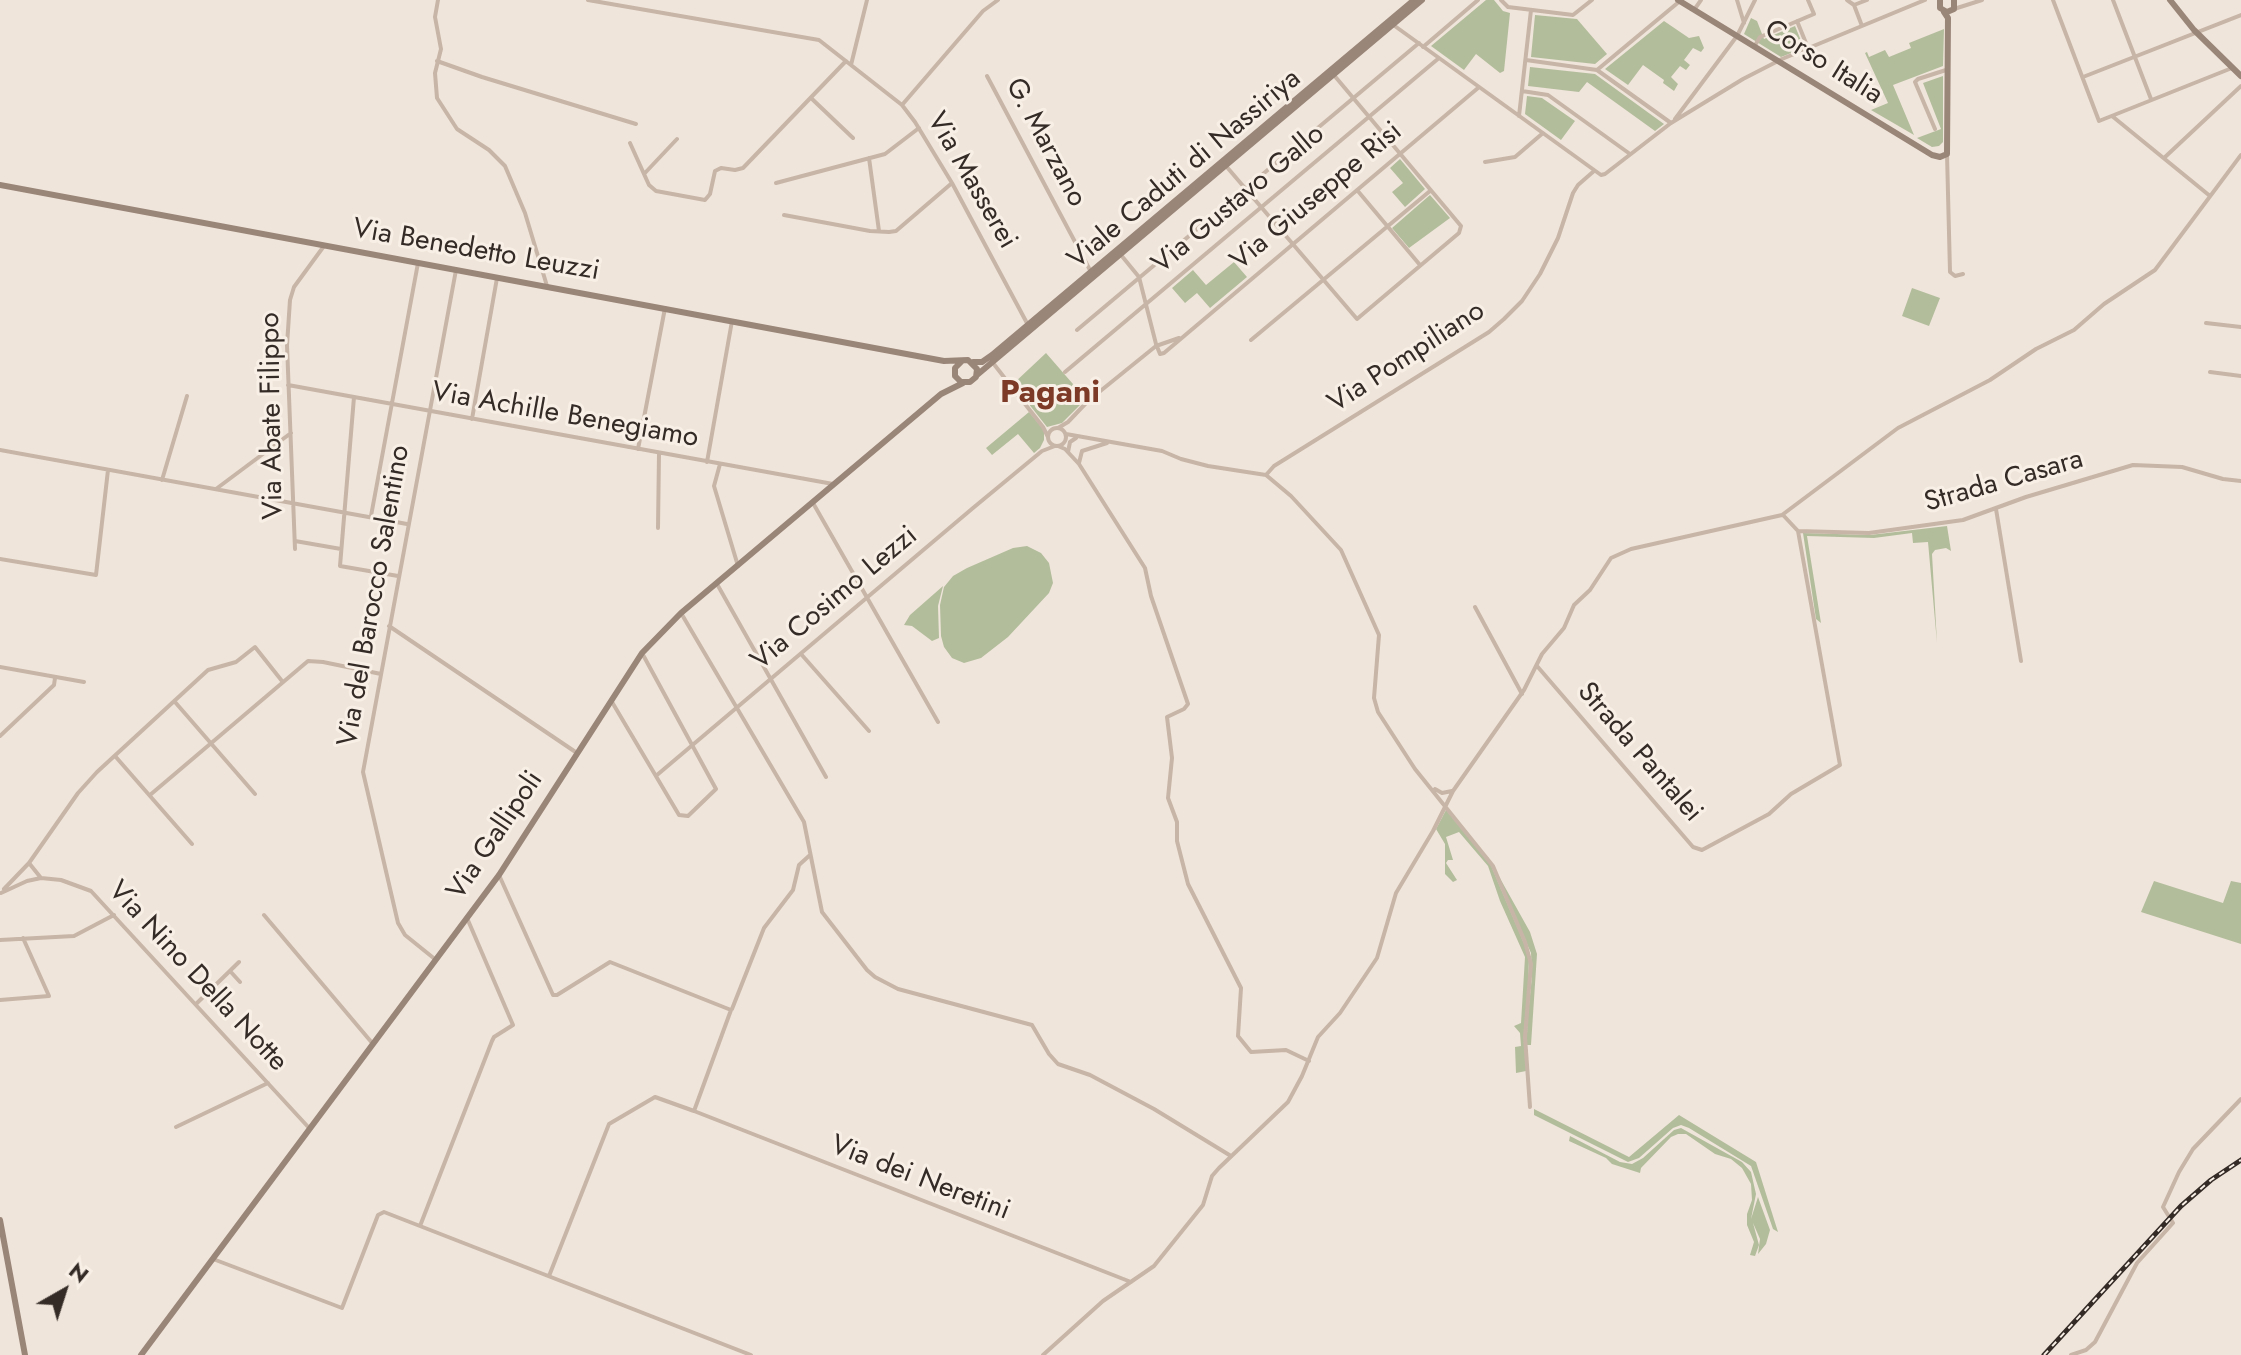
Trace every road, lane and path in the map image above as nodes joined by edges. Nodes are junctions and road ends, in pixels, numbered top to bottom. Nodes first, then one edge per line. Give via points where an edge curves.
1 (438, 0) edge
2 (588, 0) edge
3 (867, 0) edge
4 (998, 0) edge
5 (1414, 0) edge
6 (1422, 0) edge
7 (1478, 0) edge
8 (1501, 0) edge
9 (1592, 0) edge
10 (1701, 0) edge
11 (1737, 0) edge
12 (1755, 0) edge
13 (1808, 0) edge
14 (1847, 0) edge
15 (1867, 0) edge
16 (1925, 0) edge
17 (1954, 0) edge
18 (1982, 0) edge
19 (2053, 0) edge
20 (2113, 0) edge
21 (2170, 0) edge
22 (1679, 1) edge
23 (1854, 5) junction
24 (1944, 8) edge
25 (1531, 10) junction
26 (1694, 10) junction
27 (2241, 15) edge
28 (1797, 21) junction
29 (1744, 23) junction
30 (1392, 24) junction
31 (1862, 26) junction
32 (2197, 34) junction
33 (1737, 36) junction
34 (1421, 45) junction
35 (1754, 47) junction
36 (1808, 48) junction
37 (2135, 57) junction
38 (1439, 58) junction
39 (1526, 60) junction
40 (437, 61) junction
41 (1777, 61) junction
42 (849, 63) junction
43 (2232, 68) junction
44 (1597, 70) junction
45 (1947, 70) junction
46 (1333, 74) junction
47 (987, 76) dead end
48 (2241, 76) edge
49 (2082, 77) junction
50 (2241, 86) edge
51 (1479, 87) junction
52 (1522, 91) junction
53 (811, 98) junction
54 (1353, 98) junction
55 (2152, 100) junction
56 (902, 105) junction
57 (1519, 116) junction
58 (2112, 116) junction
59 (1368, 117) junction
60 (1671, 123) junction
61 (636, 124) dead end
62 (919, 128) junction
63 (1935, 129) dead end
64 (1543, 133) junction
65 (853, 138) dead end
66 (677, 139) dead end
67 (630, 143) dead end
68 (1399, 154) junction
69 (1630, 154) junction
70 (1947, 154) junction
71 (2241, 155) edge
72 (869, 158) junction
73 (2164, 158) junction
74 (1485, 162) dead end
75 (1225, 165) junction
76 (1594, 171) junction
77 (644, 174) junction
78 (776, 183) dead end
79 (952, 183) junction
80 (0, 185) edge
81 (1245, 188) junction
82 (1357, 190) junction
83 (1430, 191) junction
84 (2210, 196) junction
85 (1261, 207) junction
86 (784, 215) dead end
87 (1387, 227) junction
88 (880, 232) junction
89 (1292, 244) junction
90 (324, 246) junction
91 (1120, 254) junction
92 (418, 263) junction
93 (1420, 265) junction
94 (456, 270) junction
95 (1091, 272) junction
96 (1963, 274) dead end
97 (1139, 277) junction
98 (497, 278) junction
99 (1324, 280) junction
100 (547, 287) junction
101 (1146, 304) junction
102 (665, 308) junction
103 (732, 321) junction
104 (2206, 323) dead end
105 (1028, 325) junction
106 (2241, 327) edge
107 (1077, 330) dead end
108 (1182, 337) junction
109 (1251, 340) dead end
110 (1156, 346) junction
111 (944, 361) junction
112 (962, 361) junction
113 (970, 361) junction
114 (991, 361) junction
115 (954, 372) junction
116 (1065, 372) dead end
117 (2210, 372) dead end
118 (977, 375) junction
119 (2241, 376) edge
120 (963, 383) junction
121 (288, 385) junction
122 (941, 394) junction
123 (187, 396) dead end
124 (354, 397) junction
125 (392, 404) junction
126 (429, 411) junction
127 (472, 419) junction
128 (1070, 420) junction
129 (1043, 427) junction
130 (1058, 428) junction
131 (1051, 430) junction
132 (291, 433) junction
133 (1065, 433) junction
134 (1078, 437) junction
135 (1048, 438) junction
136 (1065, 442) junction
137 (1109, 443) junction
138 (1057, 446) junction
139 (638, 449) junction
140 (0, 450) edge
141 (1068, 452) junction
142 (659, 453) junction
143 (1039, 454) junction
144 (707, 462) junction
145 (720, 464) junction
146 (1079, 464) junction
147 (108, 470) junction
148 (1266, 475) junction
149 (162, 480) junction
150 (2241, 481) edge
151 (835, 484) junction
152 (216, 490) junction
153 (294, 503) junction
154 (813, 503) junction
155 (1996, 509) junction
156 (345, 512) junction
157 (1782, 515) junction
158 (371, 517) junction
159 (408, 524) junction
160 (658, 528) dead end
161 (1798, 531) junction
162 (295, 541) junction
163 (295, 549) dead end
164 (341, 549) junction
165 (0, 559) edge
166 (738, 566) junction
167 (398, 576) junction
168 (717, 584) junction
169 (867, 597) junction
170 (1475, 607) dead end
171 (681, 613) junction
172 (389, 626) junction
173 (642, 653) junction
174 (801, 654) junction
175 (2021, 661) dead end
176 (1536, 665) junction
177 (0, 667) edge
178 (381, 674) junction
179 (55, 677) junction
180 (771, 679) junction
181 (282, 681) junction
182 (84, 682) dead end
183 (1522, 694) junction
184 (610, 700) junction
185 (175, 702) junction
186 (736, 709) junction
187 (938, 722) dead end
188 (869, 731) dead end
189 (0, 736) edge
190 (210, 742) junction
191 (692, 745) junction
192 (577, 753) junction
193 (115, 756) junction
194 (657, 775) junction
195 (826, 777) dead end
196 (1426, 783) junction
197 (1453, 791) junction
198 (255, 794) dead end
199 (150, 795) junction
200 (1445, 805) junction
201 (192, 844) dead end
202 (810, 855) junction
203 (29, 863) junction
204 (499, 875) junction
205 (41, 878) junction
206 (1, 893) edge
207 (114, 915) junction
208 (264, 915) dead end
209 (467, 918) junction
210 (23, 938) junction
211 (0, 940) edge
212 (436, 960) junction
213 (239, 962) dead end
214 (230, 971) junction
215 (240, 982) dead end
216 (0, 1000) edge
217 (196, 1004) junction
218 (731, 1010) junction
219 (373, 1044) junction
220 (1309, 1061) junction
221 (269, 1083) junction
222 (2241, 1099) edge
223 (1530, 1107) dead end
224 (694, 1111) junction
225 (176, 1127) dead end
226 (310, 1129) junction
227 (1231, 1156) junction
228 (0, 1220) edge
229 (420, 1227) junction
230 (2, 1240) edge
231 (213, 1259) junction
232 (549, 1276) junction
233 (1132, 1282) junction
234 (25, 1355) edge
235 (141, 1355) edge
236 (751, 1355) edge
237 (1043, 1355) edge
238 (2071, 1355) edge

1 - 40 street
2 - 42 street, Via Masserei via 819,40
3 - 42 street
4 - 56 street
5 - 95 main road, Viale Caduti di Nassiriya
6 - 30 main road, Viale Caduti di Nassiriya
7 - 34 street
8 - 25 street via 1508,7
9 - 25 street via 1574,15
10 - 26 street
11 - 29 street
12 - 29 street, Via Pompiliano
13 - 28 street via 1814,14
14 - 23 street
15 - 23 street
16 - 31 street, Via Pompiliano
17 - 24 main road
18 - 24 street
19 - 49 street
20 - 37 street
21 - 32 main road
22 - 26 main road, Corso Italia
22 - 44 street
23 - 31 street
24 - 45 main road
25 - 39 street
26 - 33 main road, Corso Italia
27 - 32 street
28 - 35 street via 1760,37
28 - 36 street
29 - 33 street, Via Pompiliano
30 - 34 street
30 - 46 main road, Viale Caduti di Nassiriya
31 - 36 street, Via Pompiliano
32 - 37 street
32 - 43 main road
33 - 35 main road, Corso Italia
33 - 60 street, Via Pompiliano
34 - 38 street
34 - 54 street
35 - 41 main road, Corso Italia
36 - 41 street, Via Pompiliano
37 - 49 street
37 - 55 street
38 - 51 street
38 - 59 street, Via Gustavo Gallo
39 - 44 street
39 - 52 street
40 - 61 street
40 - 100 street via 437,98 457,129 505,166
41 - 60 street, Via Pompiliano
41 - 70 main road, Corso Italia via 1932,155
42 - 53 street
42 - 56 street, Via Masserei
43 - 48 main road
43 - 55 street
44 - 60 street
45 - 63 street via 1915,82
45 - 70 main road
46 - 54 street
46 - 75 main road, Viale Caduti di Nassiriya
47 - 95 street, G. Marzano
49 - 58 street via 2099,121
50 - 73 street
51 - 57 street
51 - 68 street, Via Giuseppe Risi
52 - 57 street
52 - 69 street via 1548,95
53 - 65 street
53 - 77 street via 743,168 715,171 705,200 656,191
54 - 59 street
54 - 81 street
55 - 58 street
56 - 62 street, Via Masserei
57 - 64 street
58 - 73 street
59 - 68 street
59 - 85 street, Via Gustavo Gallo
60 - 69 street, Via Pompiliano
62 - 72 street via 885,154
62 - 79 street, Via Masserei
64 - 74 street via 1515,157
64 - 76 street
66 - 77 street
67 - 77 street
68 - 82 street, Via Giuseppe Risi
68 - 83 street
69 - 76 street, Via Pompiliano via 1605,174
70 - 96 street via 1950,272
71 - 84 street
72 - 78 street
72 - 88 street
73 - 84 street
75 - 81 street
75 - 91 main road, Viale Caduti di Nassiriya
76 - 148 street, Via Pompiliano via 1573,193 1540,274 1504,319
79 - 88 street via 896,231
79 - 105 street, Via Masserei
80 - 90 main road, Via Benedetto Leuzzi
81 - 85 street
81 - 97 street
82 - 87 street
82 - 89 street, Via Giuseppe Risi
83 - 87 street
83 - 93 street via 1461,226
84 - 157 street via 2155,270 2086,322 1898,428
85 - 89 street
85 - 101 street, Via Gustavo Gallo
86 - 88 street
87 - 93 street
87 - 99 street
89 - 99 street
89 - 108 street, Via Giuseppe Risi
90 - 92 main road, Via Benedetto Leuzzi
90 - 121 street, Via Abate Filippo via 292,292
91 - 97 street
91 - 114 main road, Viale Caduti di Nassiriya
92 - 94 main road, Via Benedetto Leuzzi
92 - 125 street
93 - 99 street via 1357,319
94 - 98 main road, Via Benedetto Leuzzi
94 - 126 street, Via del Barocco Salentino
95 - 105 main road, Viale Caduti di Nassiriya
97 - 101 street
97 - 107 street
98 - 100 main road, Via Benedetto Leuzzi
98 - 127 street
99 - 109 street
100 - 102 main road, Via Benedetto Leuzzi
101 - 110 street
101 - 116 street, Via Gustavo Gallo
102 - 103 main road, Via Benedetto Leuzzi
102 - 139 street
103 - 111 main road, Via Benedetto Leuzzi
103 - 144 street
104 - 106 street
105 - 113 main road, Viale Caduti di Nassiriya via 982,362
108 - 110 street, Via Giuseppe Risi
108 - 110 street, Via Giuseppe Risi via 1160,354
110 - 128 street, Via Giuseppe Risi
111 - 112 main road, Via Benedetto Leuzzi
111 - 115 main road
112 - 113 main road
112 - 115 main road, Via Gallipoli
113 - 118 main road
114 - 118 main road, Viale Caduti di Nassiriya
114 - 129 street
115 - 120 main road
115 - 122 main road, Via Gallipoli
117 - 119 street
118 - 120 main road, Via Gallipoli
120 - 122 main road, Via Gallipoli
121 - 124 street, Via Achille Benegiamo
121 - 132 street, Via Abate Filippo
122 - 151 main road, Via Gallipoli
123 - 149 street
124 - 125 street, Via Achille Benegiamo
124 - 156 street
125 - 126 street, Via Achille Benegiamo
125 - 158 street
126 - 127 street, Via Achille Benegiamo
126 - 159 street, Via del Barocco Salentino
127 - 139 street, Via Achille Benegiamo
128 - 130 street, Via Giuseppe Risi
128 - 133 street, Via Giuseppe Risi
129 - 131 street
129 - 135 street
130 - 131 street
130 - 133 street
131 - 135 street
132 - 152 street
132 - 153 street, Via Abate Filippo
133 - 134 street
133 - 136 street
134 - 136 street
134 - 137 street
134 - 141 street
135 - 138 street
135 - 143 street, Via Cosimo Lezzi
136 - 138 street
137 - 146 street via 1082,451
137 - 148 street
138 - 141 street
138 - 143 street, Via Cosimo Lezzi
139 - 142 street, Via Achille Benegiamo
140 - 147 street
141 - 146 street
142 - 144 street, Via Achille Benegiamo
142 - 160 street
143 - 169 street, Via Cosimo Lezzi
144 - 145 street, Via Achille Benegiamo
145 - 151 street, Via Achille Benegiamo
145 - 166 street via 714,486
146 - 220 street via 1145,568 1188,704 1167,717 1172,758 1168,798 1188,884 1241,988 1238,1036 1251,1052 1286,1050
147 - 149 street
147 - 165 street via 96,575
148 - 196 street via 1341,550 1379,635 1375,705
149 - 152 street
150 - 155 street, Strada Casara via 2182,467 2133,465
151 - 154 main road, Via Gallipoli
152 - 153 street
153 - 156 street
153 - 162 street, Via Abate Filippo
154 - 166 main road, Via Gallipoli
154 - 169 street
155 - 161 street, Strada Casara via 1953,523 1869,533
155 - 175 street
156 - 158 street
156 - 164 street
157 - 161 street
157 - 176 street via 1614,555
158 - 159 street
159 - 167 street, Via del Barocco Salentino
161 - 176 street, Strada Pantalei via 1840,765 1769,814 1702,850 1693,847
162 - 163 street, Via Abate Filippo
162 - 164 street
164 - 167 street via 340,566
166 - 168 main road, Via Gallipoli
167 - 172 street, Via del Barocco Salentino
168 - 171 main road, Via Gallipoli
168 - 180 street
169 - 174 street, Via Cosimo Lezzi
169 - 187 street
170 - 183 street
171 - 173 main road, Via Gallipoli
171 - 186 street
172 - 178 street, Via del Barocco Salentino
172 - 192 street
173 - 184 main road, Via Gallipoli
173 - 191 street
174 - 180 street, Via Cosimo Lezzi
174 - 188 street
176 - 183 street
177 - 179 street
178 - 181 street via 308,661
178 - 212 street, Via del Barocco Salentino via 363,772 398,923
179 - 182 street
179 - 189 street via 54,685
180 - 186 street, Via Cosimo Lezzi
180 - 195 street
181 - 185 street via 255,647 236,662 208,670
181 - 190 street
183 - 197 street
184 - 192 main road, Via Gallipoli
184 - 194 street
185 - 190 street
185 - 193 street
186 - 191 street, Via Cosimo Lezzi
186 - 202 street via 804,822
190 - 198 street
190 - 199 street
191 - 194 street, Via Cosimo Lezzi
191 - 194 street via 716,789 688,816 683,817
192 - 204 main road, Via Gallipoli
193 - 199 street
193 - 203 street via 78,793
196 - 197 street via 1442,793
196 - 200 street
197 - 200 street
199 - 201 street
200 - 220 street via 1394,897 1377,958 1318,1037
200 - 223 street via 1495,869 1530,956 1525,1037
202 - 218 street via 799,865 793,890 764,928
202 - 227 street via 822,912 875,977 924,998 1032,1025 1058,1064 1154,1109
203 - 205 street
203 - 206 street
204 - 209 main road, Via Gallipoli
204 - 218 street via 551,993 557,995 610,962
205 - 206 street
205 - 207 street, Via Nino Della Notte via 81,885
207 - 210 street via 74,936
207 - 217 street, Via Nino Della Notte
208 - 219 street
209 - 212 main road, Via Gallipoli
209 - 229 street via 513,1025 492,1041
210 - 211 street
210 - 216 street via 49,996
212 - 219 main road, Via Gallipoli
213 - 214 street
214 - 215 street
214 - 217 street
217 - 221 street, Via Nino Della Notte
218 - 224 street
219 - 226 main road, Via Gallipoli
220 - 227 street via 1288,1102
221 - 225 street
221 - 226 street, Via Nino Della Notte
222 - 238 street via 2193,1149 2179,1172 2163,1207 2173,1223 2137,1263 2095,1342
224 - 232 street, Via dei Neretini via 655,1097 609,1124
224 - 233 street, Via dei Neretini
226 - 231 main road, Via Gallipoli
227 - 233 street via 1212,1176 1203,1205 1180,1235
228 - 230 main road
229 - 231 street via 381,1212 342,1308
229 - 232 street
230 - 234 main road
231 - 235 main road, Via Gallipoli
232 - 236 street
233 - 237 street via 1095,1307

